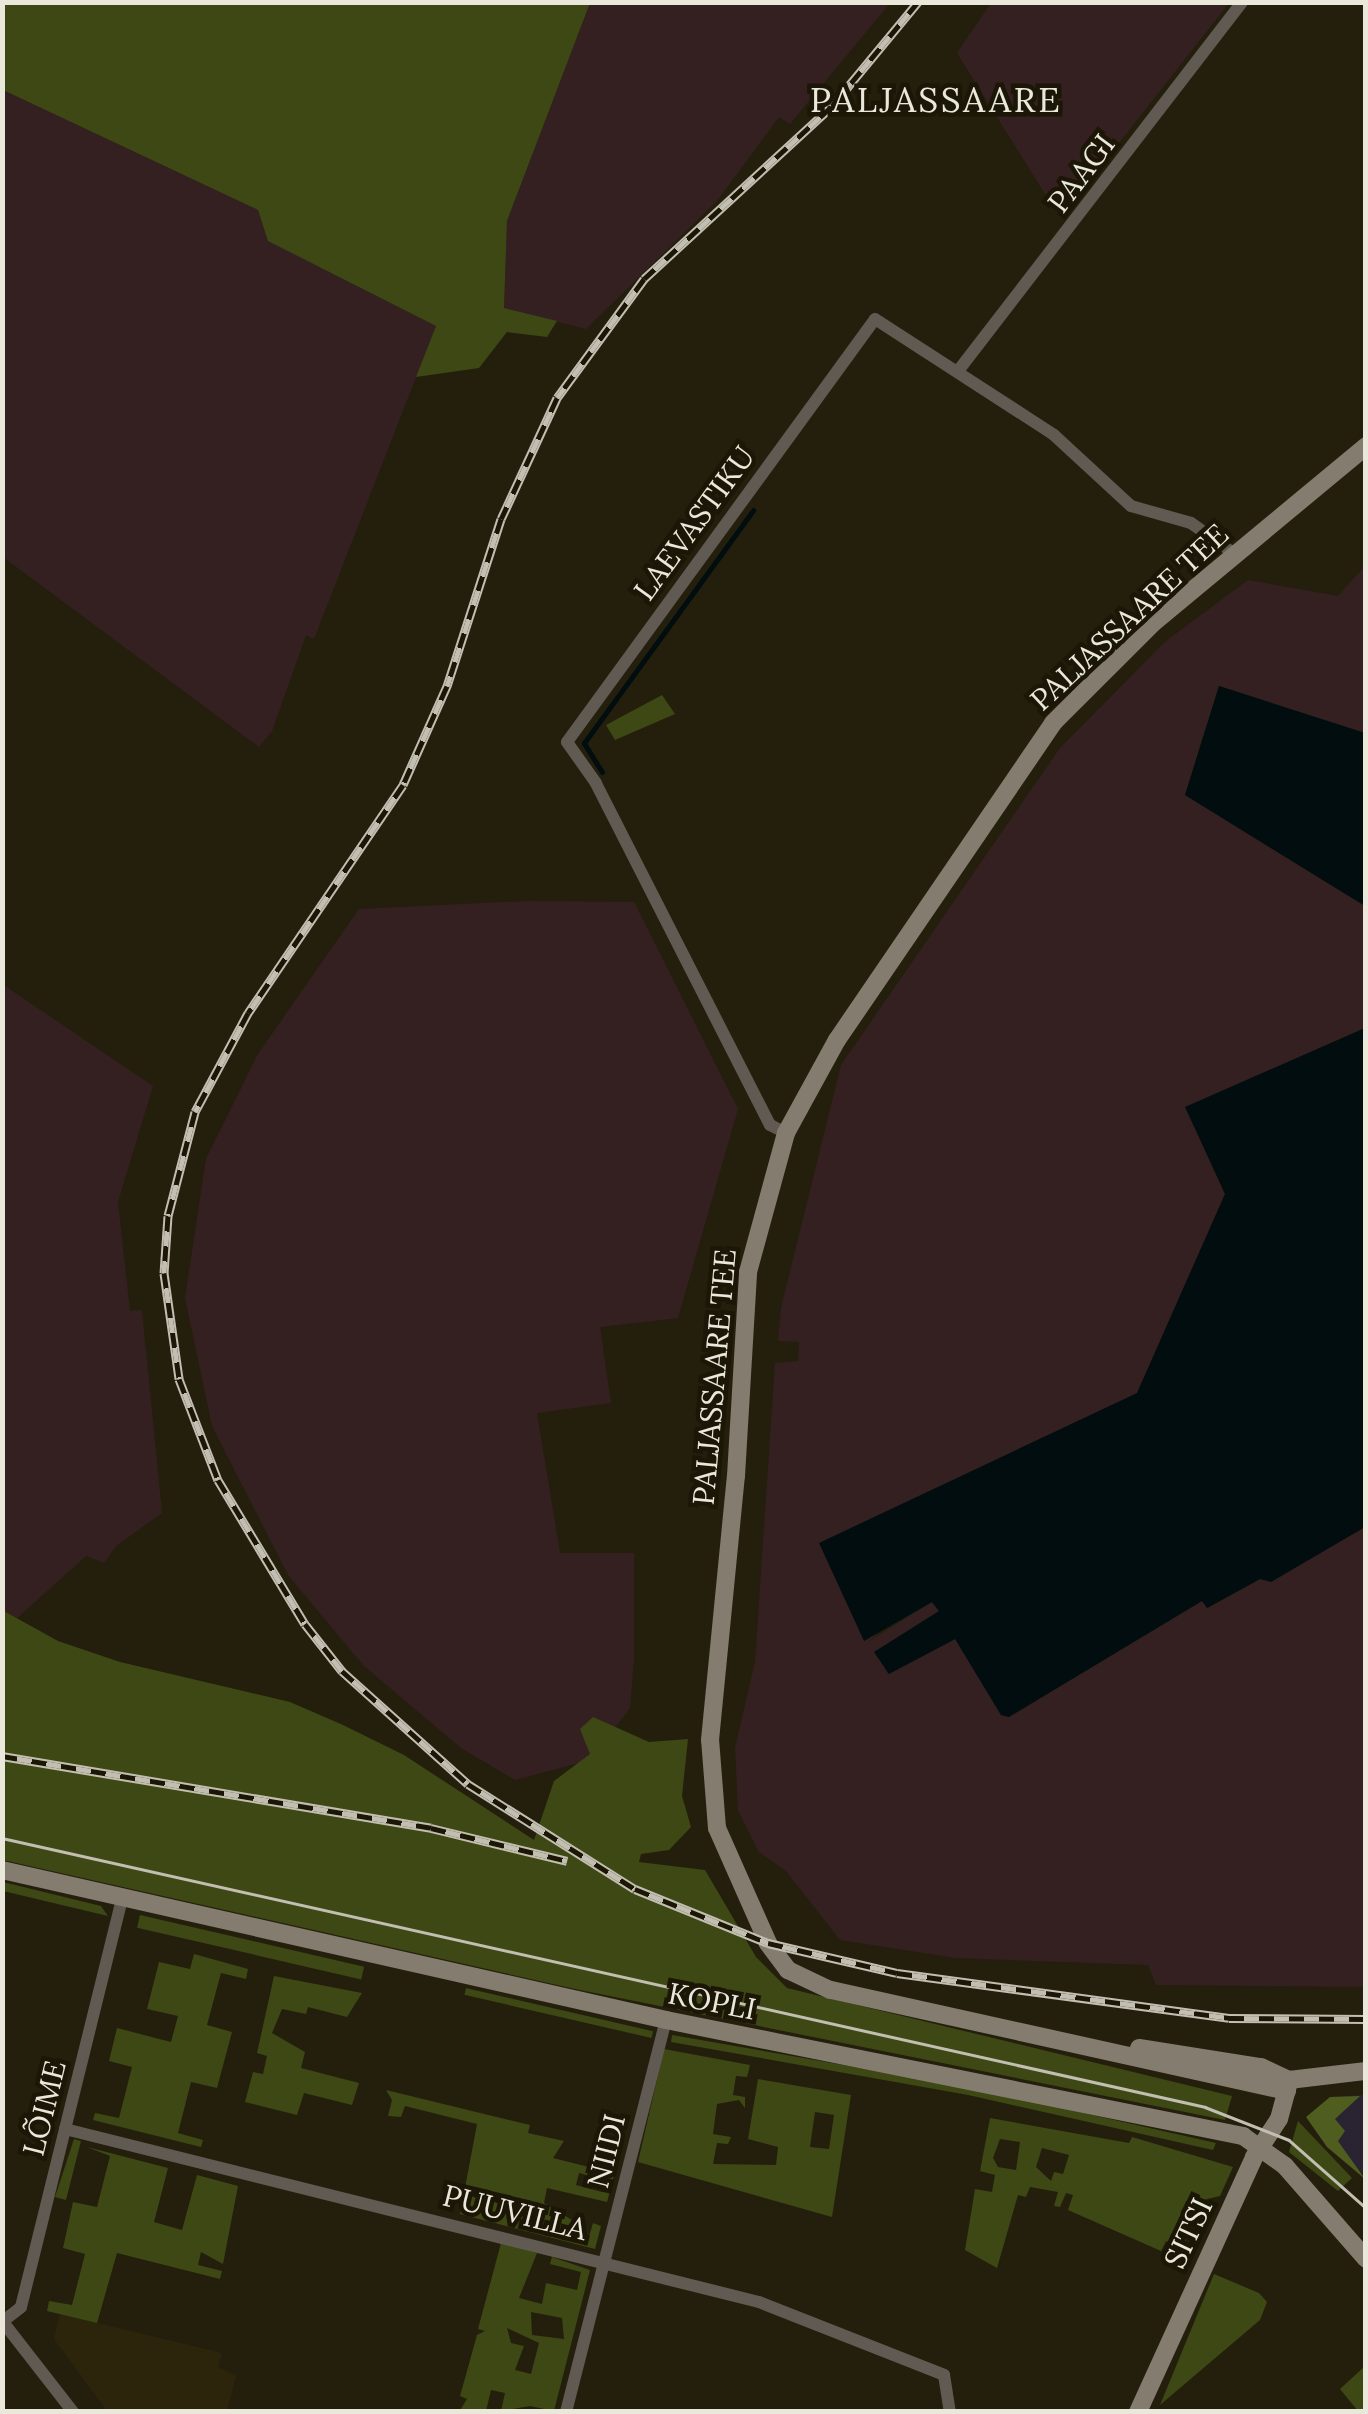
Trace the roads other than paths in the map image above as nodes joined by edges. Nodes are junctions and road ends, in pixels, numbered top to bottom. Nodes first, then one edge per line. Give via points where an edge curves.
1 (1242, 2) edge
2 (958, 371) junction
3 (1366, 446) edge
4 (1234, 553) junction
5 (786, 1133) junction
6 (2, 1870) edge
7 (122, 1898) junction
8 (666, 2020) junction
9 (1366, 2072) edge
10 (1288, 2085) junction
11 (65, 2129) junction
12 (1261, 2145) junction
13 (605, 2259) junction
14 (1366, 2259) edge
15 (3, 2322) edge
16 (73, 2412) edge
17 (566, 2412) edge
18 (950, 2412) edge
19 (1138, 2412) edge

1 - 2 street, PAAGI
2 - 4 street, LAEVASTIKU via 1054,435 1132,506 1191,522
2 - 5 street, LAEVASTIKU via 875,319 567,742 596,783 770,1125
3 - 4 street, PALJASSAARE TEE
4 - 5 street, PALJASSAARE TEE via 1053,723 838,1040
5 - 10 street, PALJASSAARE TEE via 748,1272 710,1740 718,1828 768,1943 788,1970 830,1990
6 - 7 street, KOPLI
7 - 8 street, KOPLI
7 - 11 street, LÕIME
8 - 12 street, KOPLI via 1144,2114
8 - 13 street, NIIDI
9 - 10 street, PALJASSAARE TEE
10 - 12 street, SITSI
11 - 13 street, PUUVILLA
11 - 15 street, LÕIME via 20,2306
12 - 14 street
12 - 19 street, SITSI
13 - 17 street, NIIDI
13 - 18 street, PUUVILLA via 759,2302 944,2375
15 - 16 street

